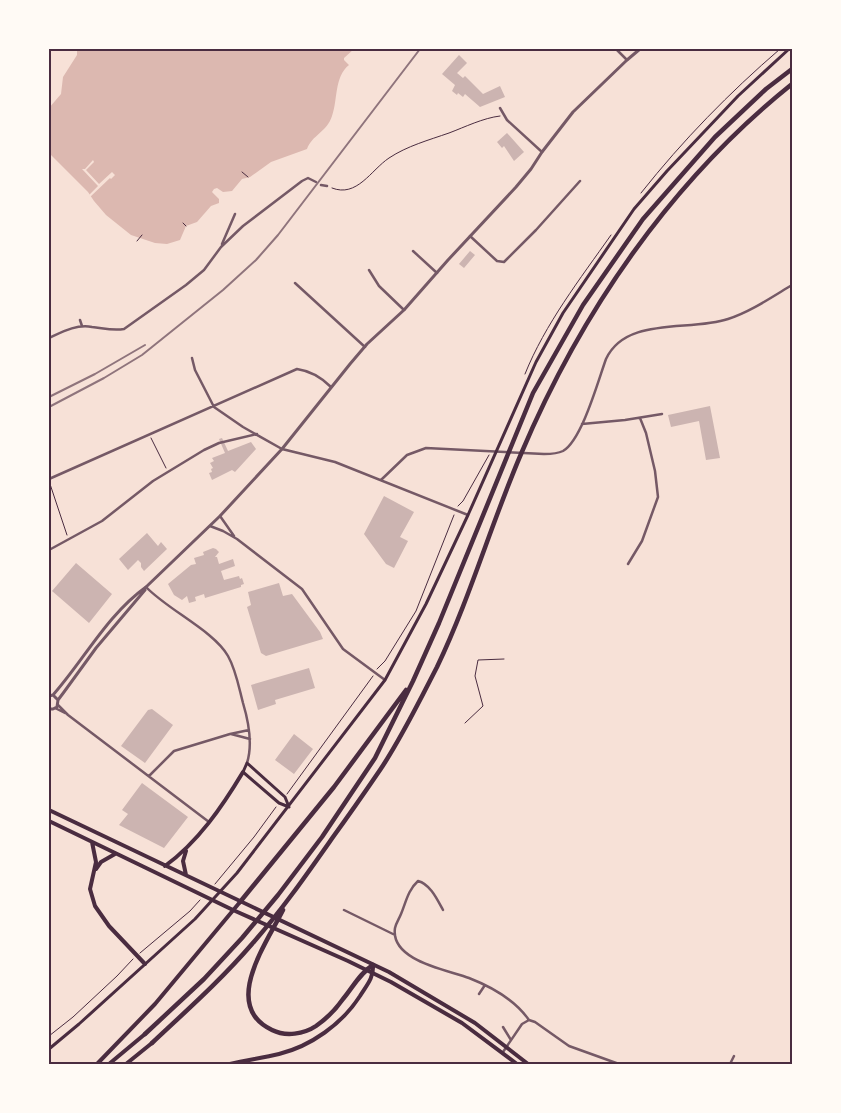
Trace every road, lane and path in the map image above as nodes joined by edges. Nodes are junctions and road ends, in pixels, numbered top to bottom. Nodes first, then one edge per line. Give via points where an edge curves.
1 (616, 49) edge
2 (640, 49) edge
3 (780, 49) edge
4 (789, 49) edge
5 (627, 60) junction
6 (792, 69) edge
7 (792, 84) edge
8 (500, 108) dead end
9 (504, 116) junction
10 (542, 152) junction
11 (242, 172) dead end
12 (248, 177) dead end
13 (580, 181) dead end
14 (316, 182) dead end
15 (322, 185) dead end
16 (328, 186) joint
17 (640, 195) dead end
18 (235, 214) dead end
19 (183, 223) dead end
20 (186, 226) dead end
21 (611, 234) dead end
22 (142, 235) dead end
23 (470, 236) junction
24 (138, 240) dead end
25 (221, 247) junction
26 (413, 252) dead end
27 (369, 270) dead end
28 (436, 273) junction
29 (295, 283) dead end
30 (792, 285) edge
31 (404, 310) junction
32 (80, 320) dead end
33 (82, 326) junction
34 (49, 338) edge
35 (365, 347) junction
36 (192, 358) dead end
37 (524, 378) dead end
38 (331, 387) junction
39 (214, 407) junction
40 (662, 414) dead end
41 (640, 418) junction
42 (582, 424) junction
43 (258, 434) junction
44 (150, 437) dead end
45 (282, 449) junction
46 (490, 453) dead end
47 (168, 472) junction
48 (381, 480) junction
49 (49, 481) edge
50 (456, 511) junction
51 (220, 516) junction
52 (468, 516) junction
53 (210, 526) junction
54 (237, 539) junction
55 (70, 540) junction
56 (49, 550) edge
57 (628, 564) dead end
58 (146, 587) junction
59 (504, 659) dead end
60 (374, 673) junction
61 (385, 680) junction
62 (413, 681) junction
63 (51, 696) edge
64 (58, 700) junction
65 (52, 709) edge
66 (465, 723) dead end
67 (249, 730) junction
68 (230, 734) junction
69 (250, 739) junction
70 (247, 764) junction
71 (243, 772) junction
72 (149, 776) junction
73 (285, 797) junction
74 (279, 803) junction
75 (288, 807) junction
76 (49, 810) edge
77 (49, 821) edge
78 (209, 822) junction
79 (92, 842) junction
80 (188, 848) junction
81 (116, 854) junction
82 (165, 866) junction
83 (94, 871) junction
84 (186, 875) junction
85 (214, 885) dead end
86 (202, 898) dead end
87 (240, 902) junction
88 (288, 902) junction
89 (233, 910) junction
90 (344, 910) dead end
91 (443, 910) dead end
92 (395, 936) junction
93 (137, 955) junction
94 (145, 964) junction
95 (374, 965) junction
96 (366, 970) junction
97 (374, 974) junction
98 (485, 985) junction
99 (479, 994) dead end
100 (529, 1020) junction
101 (502, 1027) dead end
102 (145, 1034) joint
103 (49, 1036) edge
104 (511, 1040) junction
105 (152, 1043) joint
106 (506, 1046) junction
107 (49, 1049) edge
108 (503, 1052) junction
109 (734, 1056) dead end
110 (97, 1064) edge
111 (109, 1064) edge
112 (126, 1064) edge
113 (230, 1064) edge
114 (517, 1064) edge
115 (528, 1064) edge
116 (618, 1064) edge
117 (730, 1064) edge

1 - 5 street
2 - 5 street
3 - 17 path via 705,118
4 - 52 main road via 726,107 673,164 634,209 601,256 563,313 536,362
5 - 10 street via 578,107
6 - 62 highway via 715,137 643,219 583,305 533,393
7 - 88 highway via 712,157 636,248 606,292 545,398 457,622 426,688 382,767
8 - 9 street
9 - 10 street
9 - 16 path via 404,149 346,191
10 - 23 street via 526,175
11 - 12 path
13 - 23 street via 504,262 496,261
14 - 25 street via 308,178 302,180
15 - 16 street
18 - 25 street
19 - 20 path
21 - 37 path via 558,312
22 - 24 path
23 - 28 street
25 - 33 street via 204,270 124,329
26 - 28 street
27 - 31 street via 379,286
28 - 31 street
29 - 35 street
30 - 42 street via 728,319 631,334 619,341 610,350
31 - 35 street
32 - 33 street
33 - 34 street
35 - 38 street
36 - 39 street
38 - 39 street via 306,370 297,369
38 - 45 street
39 - 43 street
39 - 49 street
40 - 41 street
41 - 42 street
41 - 57 street via 654,465 658,497 642,541
42 - 48 street via 574,441 558,453 419,449 407,455
43 - 45 street
43 - 47 street via 219,443
44 - 47 path
45 - 48 street via 335,462
45 - 51 street
46 - 50 path
47 - 55 street via 152,480 102,521
48 - 50 street
49 - 55 path
50 - 52 street
50 - 60 path via 416,610 385,662
51 - 53 street
51 - 54 street
52 - 61 main road via 422,613
53 - 54 street
53 - 58 street
54 - 60 street via 302,589 343,649
55 - 56 street
58 - 63 street via 91,643
58 - 64 street
58 - 67 street via 208,635 228,656
59 - 66 path via 478,660 475,676 483,706
60 - 61 street
60 - 73 path
61 - 75 main road
62 - 87 highway via 334,786
62 - 102 highway via 374,758 322,837 278,895 204,978
63 - 64 street
64 - 65 street
65 - 72 street via 67,713
67 - 68 street
67 - 69 street
68 - 69 street
68 - 72 street via 174,751
69 - 70 street
70 - 71 main road
70 - 73 main road
71 - 74 main road
71 - 78 main road via 226,802
72 - 78 street
73 - 75 main road
74 - 75 main road
74 - 85 path
75 - 94 main road via 237,873 195,919
76 - 82 main road
77 - 79 main road
78 - 80 main road
79 - 81 main road
79 - 83 main road via 96,856
80 - 82 main road
80 - 84 main road via 183,862
81 - 83 main road via 101,862
81 - 89 main road
82 - 84 main road
83 - 93 main road via 90,889 95,906
84 - 87 main road
86 - 93 path
87 - 89 main road
87 - 95 main road
88 - 96 highway via 257,961 249,985 249,1007 260,1022 274,1031 288,1034 314,1027 342,1002
88 - 105 highway via 211,988
89 - 96 main road
89 - 110 main road via 155,1004
90 - 92 street
91 - 92 street via 428,886 418,881 411,887 395,927
92 - 98 street via 412,958
93 - 94 main road
93 - 103 path
94 - 107 main road
95 - 96 highway
95 - 97 main road
95 - 106 main road via 454,1009
96 - 97 main road
97 - 108 main road via 445,1012
97 - 113 main road via 354,1005 331,1028 308,1043 281,1054
98 - 99 street
98 - 100 street via 508,999
100 - 104 street via 522,1024
100 - 116 street via 568,1046
101 - 104 street
102 - 111 main road
104 - 106 street
105 - 112 main road
106 - 108 street
106 - 115 main road
108 - 114 main road
109 - 117 street

